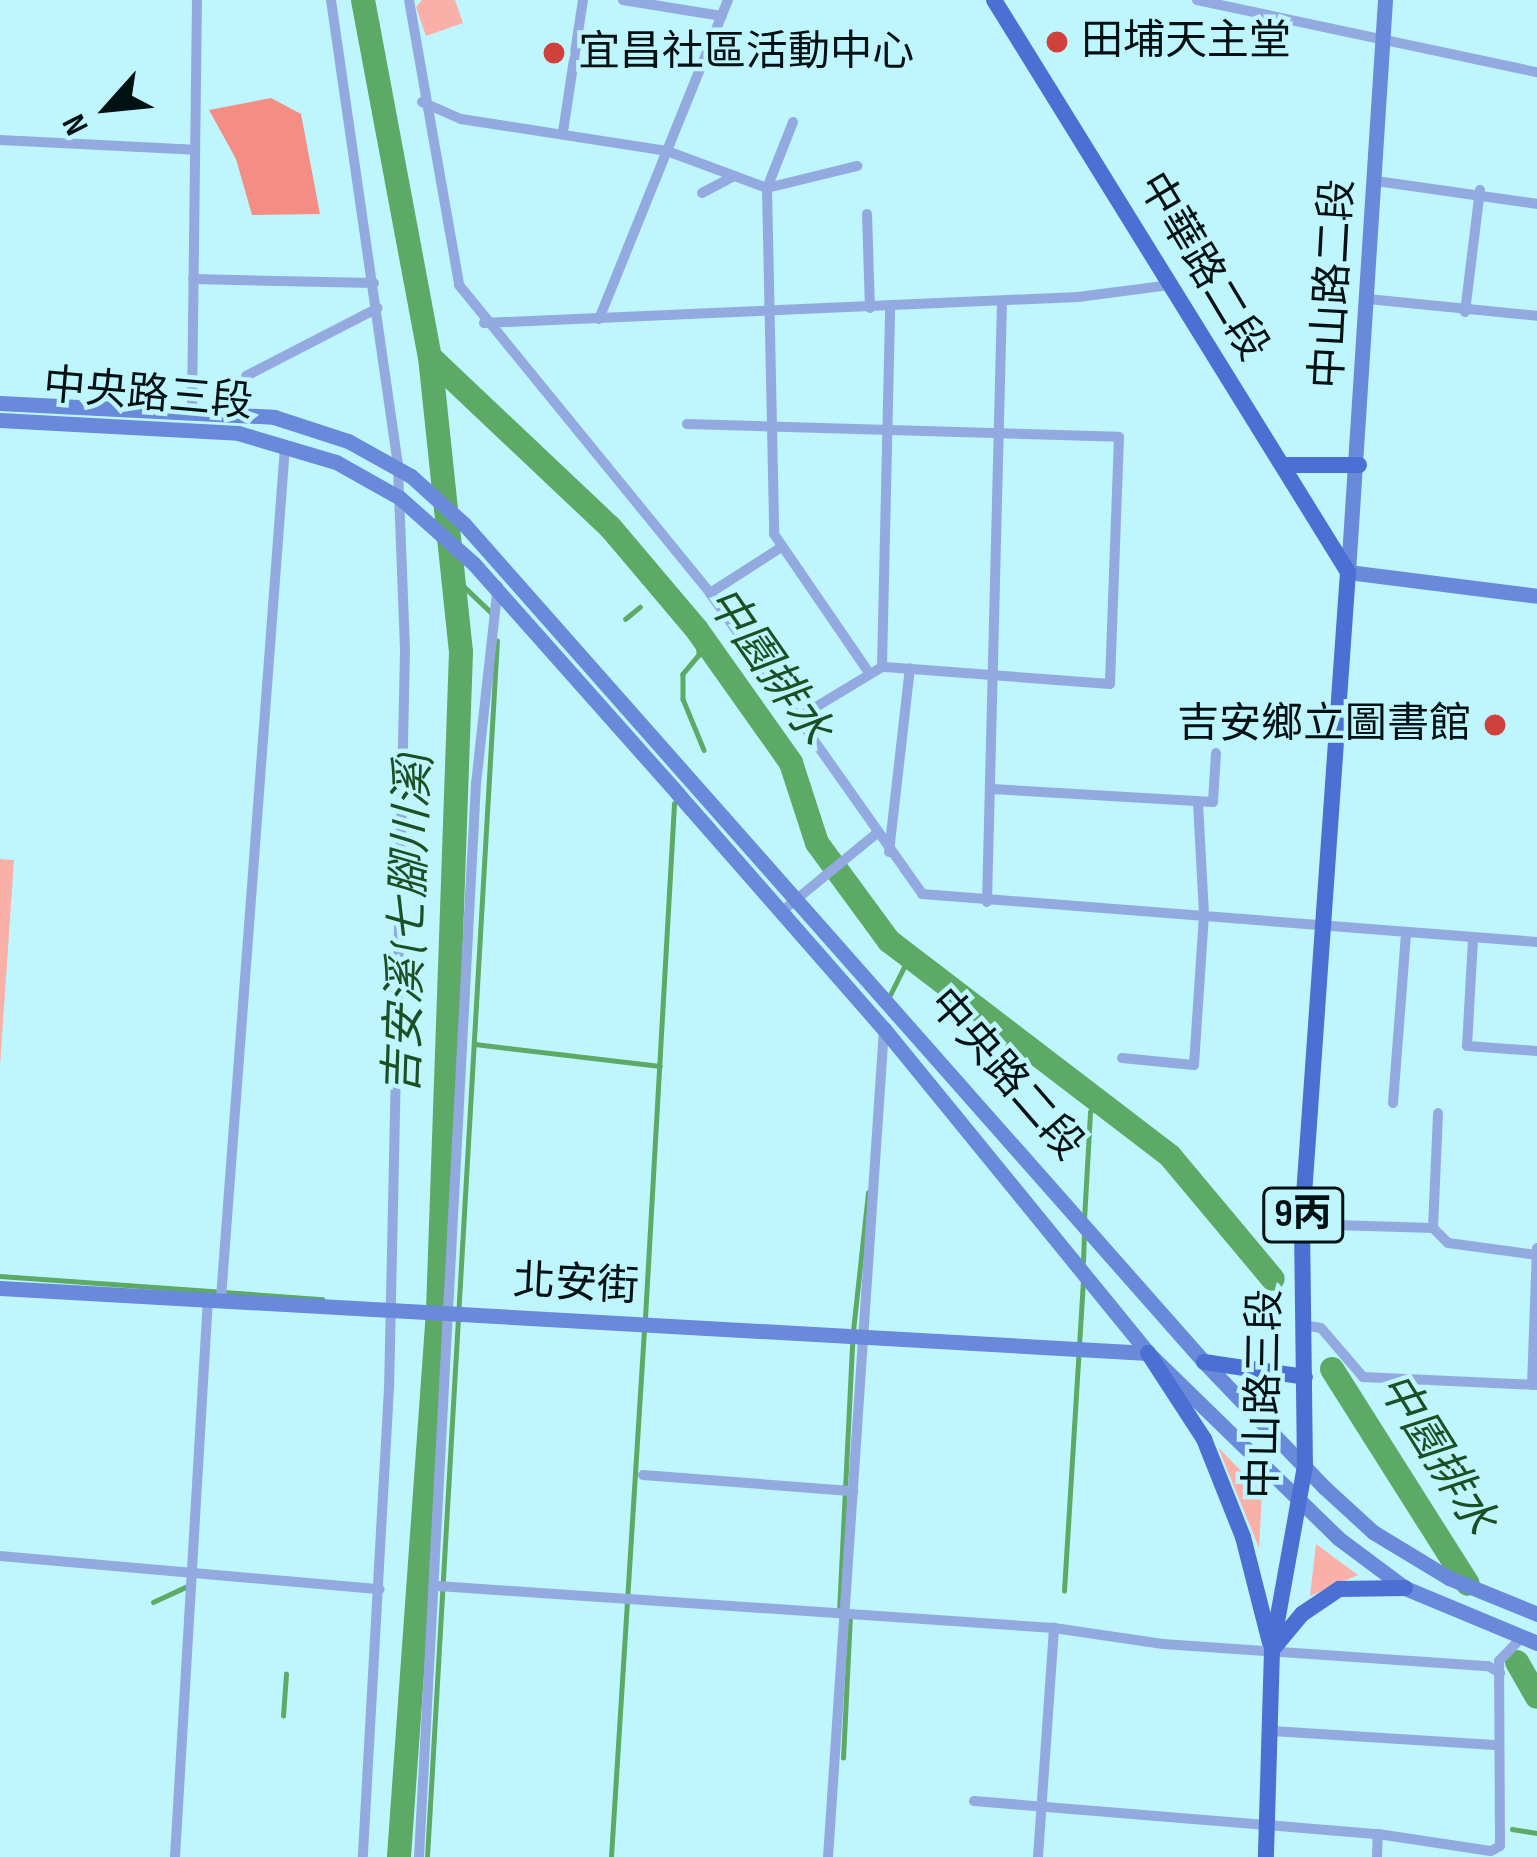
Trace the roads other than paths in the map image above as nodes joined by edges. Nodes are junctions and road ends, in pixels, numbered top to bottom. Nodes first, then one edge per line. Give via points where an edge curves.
1 (196, 0) edge
2 (331, 0) edge
3 (410, 0) edge
4 (583, 0) edge
5 (623, 0) edge
6 (728, 0) edge
7 (994, 0) edge
8 (1198, 0) edge
9 (1384, 0) edge
10 (722, 16) junction
11 (1381, 41) junction
12 (1537, 72) edge
13 (422, 102) junction
14 (793, 122) dead end
15 (563, 132) junction
16 (0, 140) edge
17 (195, 149) junction
18 (667, 151) junction
19 (857, 166) dead end
20 (734, 176) junction
21 (1376, 181) junction
22 (767, 188) junction
23 (1480, 190) junction
24 (702, 193) dead end
25 (1537, 204) edge
26 (867, 214) dead end
27 (194, 279) junction
28 (374, 283) junction
29 (1171, 285) junction
30 (1368, 299) junction
31 (1002, 301) junction
32 (890, 306) junction
33 (378, 308) junction
34 (870, 308) junction
35 (1465, 312) junction
36 (767, 313) junction
37 (1537, 316) edge
38 (599, 319) junction
39 (484, 323) junction
40 (246, 376) dead end
41 (0, 403) edge
42 (192, 408) junction
43 (0, 420) edge
44 (687, 424) dead end
45 (772, 424) junction
46 (888, 425) junction
47 (1003, 433) junction
48 (285, 444) junction
49 (1285, 465) junction
50 (1359, 465) junction
51 (404, 472) junction
52 (400, 498) junction
53 (464, 524) joint
54 (780, 548) junction
55 (474, 564) joint
56 (1348, 572) junction
57 (509, 574) junction
58 (495, 589) junction
59 (710, 592) junction
60 (1537, 596) edge
61 (882, 667) junction
62 (910, 668) junction
63 (869, 673) junction
64 (996, 674) junction
65 (796, 719) junction
66 (1216, 753) dead end
67 (992, 789) junction
68 (1198, 802) junction
69 (874, 836) junction
70 (889, 852) junction
71 (800, 895) junction
72 (987, 902) junction
73 (781, 912) junction
74 (1204, 914) junction
75 (1329, 928) junction
76 (1406, 935) junction
77 (1473, 939) junction
78 (1537, 942) edge
79 (884, 1029) junction
80 (1537, 1051) edge
81 (1122, 1058) dead end
82 (1393, 1103) dead end
83 (1438, 1113) dead end
84 (1302, 1224) junction
85 (1433, 1228) junction
86 (1537, 1251) edge
87 (0, 1288) edge
88 (215, 1299) junction
89 (394, 1311) junction
90 (439, 1313) junction
91 (1304, 1325) junction
92 (860, 1338) junction
93 (1148, 1353) junction
94 (1204, 1362) junction
95 (1304, 1378) junction
96 (1534, 1385) edge
97 (1305, 1466) junction
98 (643, 1474) dead end
99 (853, 1491) junction
100 (1302, 1501) junction
101 (0, 1556) edge
102 (194, 1571) junction
103 (438, 1586) junction
104 (1406, 1588) junction
105 (380, 1589) junction
106 (842, 1612) junction
107 (1537, 1614) edge
108 (1054, 1628) junction
109 (1529, 1641) edge
110 (1272, 1650) junction
111 (1500, 1673) junction
112 (1272, 1731) junction
113 (1495, 1745) junction
114 (974, 1801) dead end
115 (1043, 1804) junction
116 (1269, 1827) junction
117 (1378, 1834) junction
118 (175, 1857) edge
119 (362, 1857) edge
120 (419, 1857) edge
121 (828, 1857) edge
122 (1038, 1857) edge
123 (1266, 1857) edge
124 (1377, 1857) edge

1 - 17 street
2 - 28 street
3 - 13 street
4 - 15 street
5 - 10 street
6 - 10 street
7 - 29 main road, 中華路二段
8 - 11 street
9 - 11 street, 中山路二段
10 - 18 street
11 - 12 street
11 - 21 street, 中山路二段
13 - 15 street via 461,119
13 - 39 street via 459,285
14 - 22 street
15 - 18 street
16 - 17 street
17 - 27 street
18 - 20 street
18 - 38 street
19 - 22 street
20 - 22 street
20 - 24 street
21 - 23 street
21 - 30 street, 中山路二段
22 - 36 street
23 - 25 street
23 - 35 street
26 - 34 street
27 - 28 street
27 - 42 street
28 - 33 street
29 - 31 street
29 - 49 main road, 中華路二段
30 - 35 street
30 - 50 street, 中山路二段
31 - 32 street
31 - 47 street
32 - 34 street
32 - 46 street
33 - 40 street
33 - 51 street
34 - 36 street
35 - 37 street
36 - 38 street
36 - 45 street
38 - 39 street
39 - 59 street
41 - 42 street, 中央路三段
42 - 51 street, 中央路三段 via 290,421
43 - 48 street, 中央路三段 via 181,427
44 - 45 street
45 - 46 street
45 - 54 street
46 - 47 street
46 - 61 street
47 - 64 street
47 - 64 street via 1119,436 1110,684
48 - 52 street, 中央路三段
48 - 88 street
49 - 50 main road
49 - 56 main road, 中華路二段
50 - 56 street, 中山路二段
51 - 52 street
51 - 53 street, 中央路三段
52 - 55 street, 中央路三段
52 - 89 street via 406,790
53 - 57 street, 中央路二段
54 - 59 street
54 - 63 street
55 - 58 street, 中央路二段
56 - 60 street
56 - 75 main road, 中山路三段 / 9丙
57 - 58 street
57 - 71 street, 中央路二段
58 - 73 street, 中央路二段
58 - 90 street
59 - 65 street
61 - 62 street
61 - 63 street
62 - 64 street
62 - 70 street
63 - 65 street
64 - 67 street
65 - 69 street
66 - 68 street via 1213,802
67 - 68 street
67 - 72 street
68 - 74 street
69 - 70 street
69 - 71 street
70 - 72 street via 922,893
71 - 73 street
71 - 94 street, 中央路二段
72 - 74 street
73 - 79 street, 中央路二段
74 - 75 street
74 - 81 street via 1194,1065
75 - 76 street
75 - 84 main road, 中山路三段 / 9丙
76 - 77 street
76 - 82 street
77 - 78 street
77 - 80 street via 1467,1046
79 - 92 street
79 - 93 street, 中央路二段
83 - 85 street
84 - 85 street
84 - 91 main road, 中山路三段 / 9丙
85 - 86 street via 1448,1243
86 - 96 street
87 - 88 street, 北安街
88 - 89 street, 北安街
88 - 102 street
89 - 90 street, 北安街
89 - 105 street
90 - 92 street, 北安街
90 - 103 street
91 - 95 main road, 中山路三段 / 9丙
91 - 96 street via 1321,1328 1363,1377
92 - 93 street, 北安街
92 - 99 street
93 - 100 street, 中央路二段
93 - 110 main road via 1204,1438 1243,1537
94 - 95 main road
94 - 97 street, 中央路二段
95 - 97 main road, 中山路三段 / 9丙
97 - 100 main road, 中山路三段 / 9丙
97 - 107 street, 中央路二段 via 1373,1532 1449,1578
98 - 99 street
99 - 106 street
100 - 104 street, 中央路二段
100 - 110 main road, 中山路三段 / 9丙
101 - 102 street
102 - 105 street
102 - 118 street
103 - 106 street
103 - 120 street
104 - 109 street, 中央路二段
104 - 110 main road via 1340,1589 1302,1614
105 - 119 street
106 - 108 street
106 - 121 street
108 - 110 street
108 - 115 street
109 - 111 street via 1498,1661
110 - 111 street
110 - 112 main road, 中山路三段 / 9丙
111 - 113 street
112 - 113 street
112 - 116 main road, 中山路三段 / 9丙
113 - 117 street via 1500,1846
114 - 115 street
115 - 116 street
115 - 122 street
116 - 117 street
116 - 123 main road, 中山路三段 / 9丙
117 - 124 street

